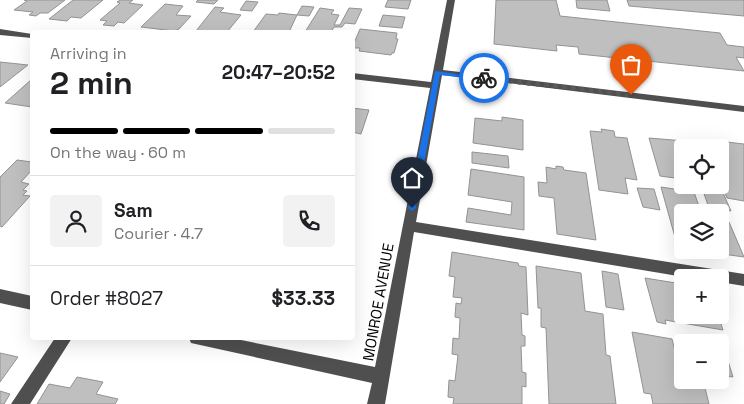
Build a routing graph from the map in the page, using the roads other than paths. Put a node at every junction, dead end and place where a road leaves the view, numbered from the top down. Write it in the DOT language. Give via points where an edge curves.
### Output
graph roads {
  1 [pos="451,0"];
  2 [pos="0,32"];
  3 [pos="30,36"];
  4 [pos="438,72"];
  5 [pos="355,76"];
  6 [pos="435,86"];
  7 [pos="744,109"];
  8 [pos="409,226"];
  9 [pos="744,280"];
  10 [pos="0,296"];
  11 [pos="30,303"];
  12 [pos="63,340"];
  13 [pos="206,340"];
  14 [pos="381,377"];
  15 [pos="20,404"];
  16 [pos="376,404"];
  1 -- 4 [label="street, MONROE AVENUE"];
  2 -- 3 [label="street"];
  4 -- 6 [label="street, MONROE AVENUE"];
  4 -- 7 [label="street"];
  5 -- 6 [label="street"];
  6 -- 8 [label="street, MONROE AVENUE"];
  8 -- 9 [label="street"];
  8 -- 14 [label="street, MONROE AVENUE"];
  10 -- 11 [label="street"];
  12 -- 15 [label="street"];
  13 -- 14 [label="street"];
  14 -- 16 [label="street, MONROE AVENUE"];
}
